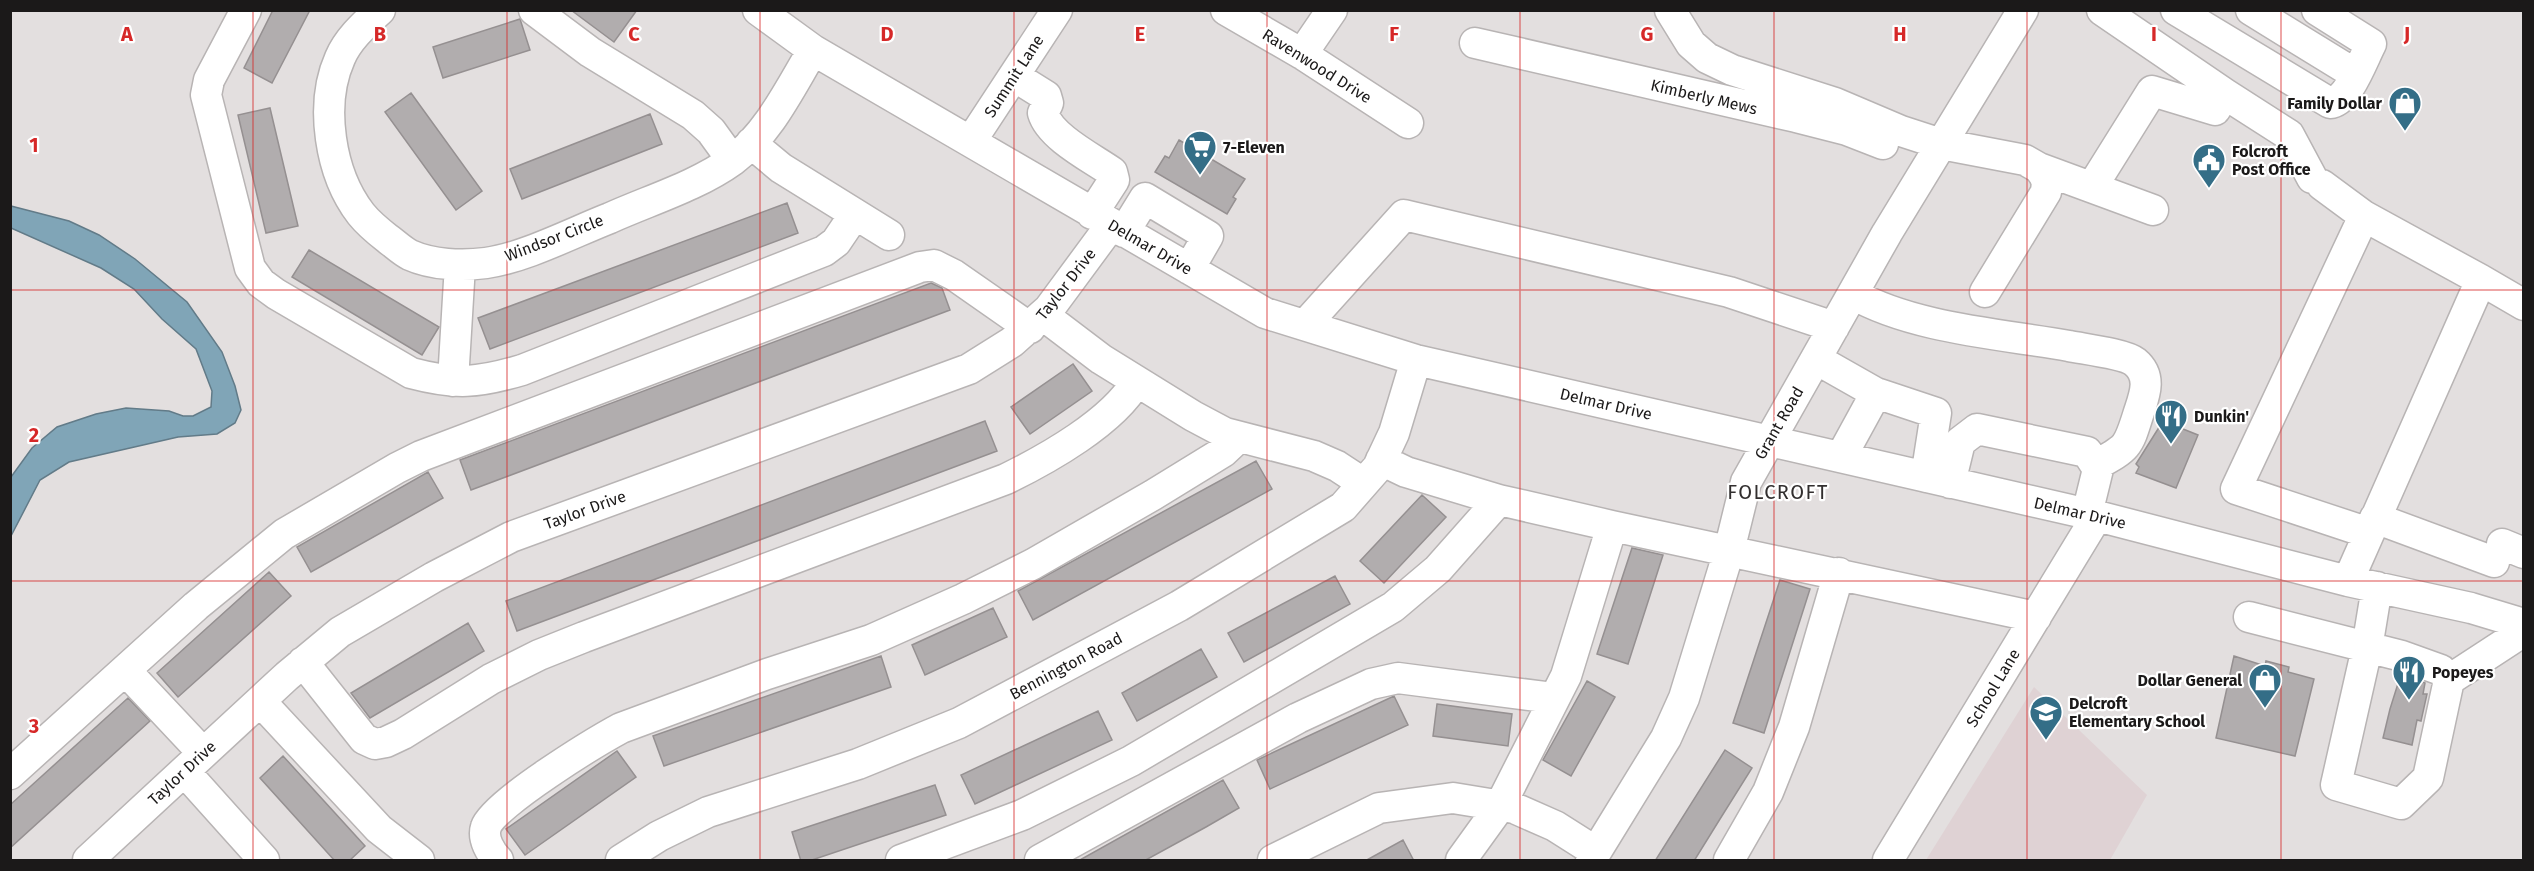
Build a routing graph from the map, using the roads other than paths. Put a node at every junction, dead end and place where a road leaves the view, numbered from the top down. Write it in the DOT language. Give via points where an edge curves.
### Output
graph roads {
  1 [pos="246,10"];
  2 [pos="380,10"];
  3 [pos="534,10"];
  4 [pos="758,10"];
  5 [pos="1057,10"];
  6 [pos="1226,10"];
  7 [pos="1332,10"];
  8 [pos="1670,10"];
  9 [pos="2023,10"];
  10 [pos="2102,10"];
  11 [pos="2176,10"];
  12 [pos="2251,10"];
  13 [pos="2317,10"];
  14 [pos="1475,43"];
  15 [pos="813,51"];
  16 [pos="1302,54"];
  17 [pos="2355,74"];
  18 [pos="1014,76"];
  19 [pos="2225,94"];
  20 [pos="1408,123"];
  21 [pos="1065,140"];
  22 [pos="972,141"];
  23 [pos="742,151"];
  24 [pos="1936,154"];
  25 [pos="2039,168"];
  26 [pos="1039,182"];
  27 [pos="2092,187"];
  28 [pos="2153,210"];
  29 [pos="855,214"];
  30 [pos="2364,216"];
  31 [pos="1109,224"];
  32 [pos="889,235"];
  33 [pos="460,265"];
  34 [pos="1189,269"];
  35 [pos="2481,280"];
  36 [pos="1985,292"];
  37 [pos="1852,294"];
  38 [pos="2523,305"];
  39 [pos="1037,322"];
  40 [pos="1305,325"];
  41 [pos="1834,327"];
  42 [pos="1816,359"];
  43 [pos="1416,360"];
  44 [pos="453,381"];
  45 [pos="1136,382"];
  46 [pos="1876,393"];
  47 [pos="1239,437"];
  48 [pos="1769,441"];
  49 [pos="1841,458"];
  50 [pos="2096,465"];
  51 [pos="1372,472"];
  52 [pos="1938,480"];
  53 [pos="1499,500"];
  54 [pos="2092,515"];
  55 [pos="2372,525"];
  56 [pos="1612,526"];
  57 [pos="1729,551"];
  58 [pos="2506,553"];
  59 [pos="1839,573"];
  60 [pos="2348,581"];
  61 [pos="2377,587"];
  62 [pos="2036,617"];
  63 [pos="2249,617"];
  64 [pos="2523,624"];
  65 [pos="2523,631"];
  66 [pos="2367,648"];
  67 [pos="303,662"];
  68 [pos="125,670"];
  69 [pos="2449,680"];
  70 [pos="1553,698"];
  71 [pos="260,701"];
  72 [pos="194,763"];
  73 [pos="10,774"];
  74 [pos="1500,806"];
  75 [pos="1594,856"];
  76 [pos="88,861"];
  77 [pos="264,861"];
  78 [pos="419,861"];
  79 [pos="498,861"];
  80 [pos="621,861"];
  81 [pos="901,861"];
  82 [pos="1040,861"];
  83 [pos="1273,861"];
  84 [pos="1461,861"];
  85 [pos="1728,861"];
  86 [pos="1888,861"];
  1 -- 44 [label="street" via="209,80 207,94 250,268 276,294 366,348 411,373"];
  2 -- 33 [label="street, Windsor Circle" via="353,36 340,58 332,86 329,116 341,175 361,214 393,243 410,255"];
  3 -- 23 [label="street" via="590,52 693,115"];
  4 -- 15 [label="street, Delmar Drive"];
  5 -- 18 [label="street, Summit Lane"];
  6 -- 16 [label="street, Ravenwood Drive"];
  7 -- 16 [label="street"];
  8 -- 24 [label="street" via="1691,44 1707,58 1732,70 1835,103 1901,131"];
  9 -- 24 [label="street, Grant Road"];
  10 -- 19 [label="street"];
  11 -- 17 [label="street" via="2330,103 2340,101"];
  12 -- 17 [label="street"];
  13 -- 17 [label="street" via="2371,44"];
  14 -- 24 [label="street, Kimberly Mews"];
  15 -- 22 [label="street, Delmar Drive"];
  15 -- 23 [label="street, Windsor Circle" via="772,117"];
  16 -- 20 [label="street, Ravenwood Drive"];
  18 -- 21 [label="street" via="1046,96 1045,120"];
  18 -- 22 [label="street, Summit Lane"];
  19 -- 27 [label="street" via="2215,110 2152,91"];
  19 -- 30 [label="street" via="2289,135 2317,182"];
  21 -- 26 [label="street"];
  21 -- 31 [label="street" via="1112,172"];
  22 -- 26 [label="street, Delmar Drive"];
  23 -- 29 [label="street" via="781,168"];
  23 -- 33 [label="street, Windsor Circle" via="694,182 543,246 489,262"];
  24 -- 25 [label="street" via="2025,160"];
  24 -- 37 [label="street, Grant Road"];
  25 -- 27 [label="street"];
  25 -- 36 [label="street" via="2047,182 2046,192"];
  26 -- 31 [label="street, Delmar Drive"];
  27 -- 28 [label="street"];
  29 -- 32 [label="street"];
  29 -- 44 [label="street" via="836,242 812,257 522,370 474,382"];
  30 -- 35 [label="street"];
  30 -- 55 [label="street" via="2236,489"];
  31 -- 34 [label="street, Delmar Drive"];
  31 -- 34 [label="street" via="1144,198 1208,236"];
  31 -- 39 [label="street, Taylor Drive"];
  33 -- 44 [label="street"];
  34 -- 40 [label="street, Delmar Drive" via="1265,313"];
  35 -- 38 [label="street"];
  35 -- 55 [label="street"];
  37 -- 41 [label="street, Grant Road"];
  37 -- 50 [label="street" via="1912,319 2134,361 2145,374 2146,387 2129,444"];
  39 -- 45 [label="street"];
  39 -- 67 [label="street, Taylor Drive" via="969,369 511,537 340,632"];
  39 -- 68 [label="street" via="934,265 920,267 413,460 284,534"];
  40 -- 41 [label="street" via="1404,215 1729,292"];
  40 -- 43 [label="street, Delmar Drive"];
  41 -- 42 [label="street, Grant Road"];
  42 -- 46 [label="street"];
  42 -- 48 [label="street, Grant Road"];
  43 -- 48 [label="street, Delmar Drive"];
  43 -- 51 [label="street, Bennington Road" via="1394,432"];
  45 -- 47 [label="street" via="1225,433"];
  45 -- 67 [label="street" via="1117,408 1006,479 539,655 386,742 375,744 364,739"];
  46 -- 49 [label="street"];
  46 -- 52 [label="street" via="1936,414"];
  47 -- 51 [label="street" via="1314,456 1337,466"];
  47 -- 79 [label="street" via="1223,452 1153,495 963,599 871,640 767,674 600,739 495,814 486,826 486,837 490,852"];
  48 -- 49 [label="street, Delmar Drive"];
  48 -- 57 [label="street, Grant Road" via="1746,482"];
  49 -- 52 [label="street, Delmar Drive"];
  50 -- 52 [label="street" via="2087,452 1977,429 1960,442"];
  50 -- 54 [label="street, School Lane"];
  51 -- 53 [label="street" via="1406,472"];
  51 -- 80 [label="street, Bennington Road" via="1343,507 1264,556 1179,606 959,723 858,764 708,812 659,836"];
  52 -- 54 [label="street, Delmar Drive"];
  53 -- 56 [label="street"];
  53 -- 81 [label="street" via="1438,569 1393,607 1131,761 1022,815"];
  54 -- 60 [label="street, Delmar Drive"];
  54 -- 62 [label="street, School Lane"];
  55 -- 58 [label="street"];
  55 -- 60 [label="street"];
  56 -- 57 [label="street"];
  56 -- 70 [label="street" via="1566,676"];
  57 -- 59 [label="street"];
  57 -- 75 [label="street, Grant Road" via="1684,698 1666,738"];
  59 -- 62 [label="street"];
  59 -- 85 [label="street" via="1794,727 1768,792"];
  60 -- 61 [label="street, Delmar Drive"];
  61 -- 64 [label="street, Delmar Drive"];
  61 -- 66 [label="street"];
  62 -- 86 [label="street, School Lane"];
  63 -- 66 [label="street"];
  65 -- 69 [label="street"];
  66 -- 69 [label="street" via="2441,670"];
  66 -- 69 [label="street" via="2337,785 2401,804 2428,778"];
  67 -- 71 [label="street, Taylor Drive"];
  68 -- 72 [label="street"];
  68 -- 73 [label="street"];
  70 -- 74 [label="street"];
  70 -- 82 [label="street" via="1398,678 1371,684 1298,718"];
  71 -- 72 [label="street, Taylor Drive"];
  71 -- 78 [label="street" via="380,829"];
  72 -- 76 [label="street, Taylor Drive"];
  72 -- 77 [label="street"];
  74 -- 75 [label="street" via="1554,826"];
  74 -- 83 [label="street" via="1453,798 1379,808"];
  74 -- 84 [label="street"];
}
